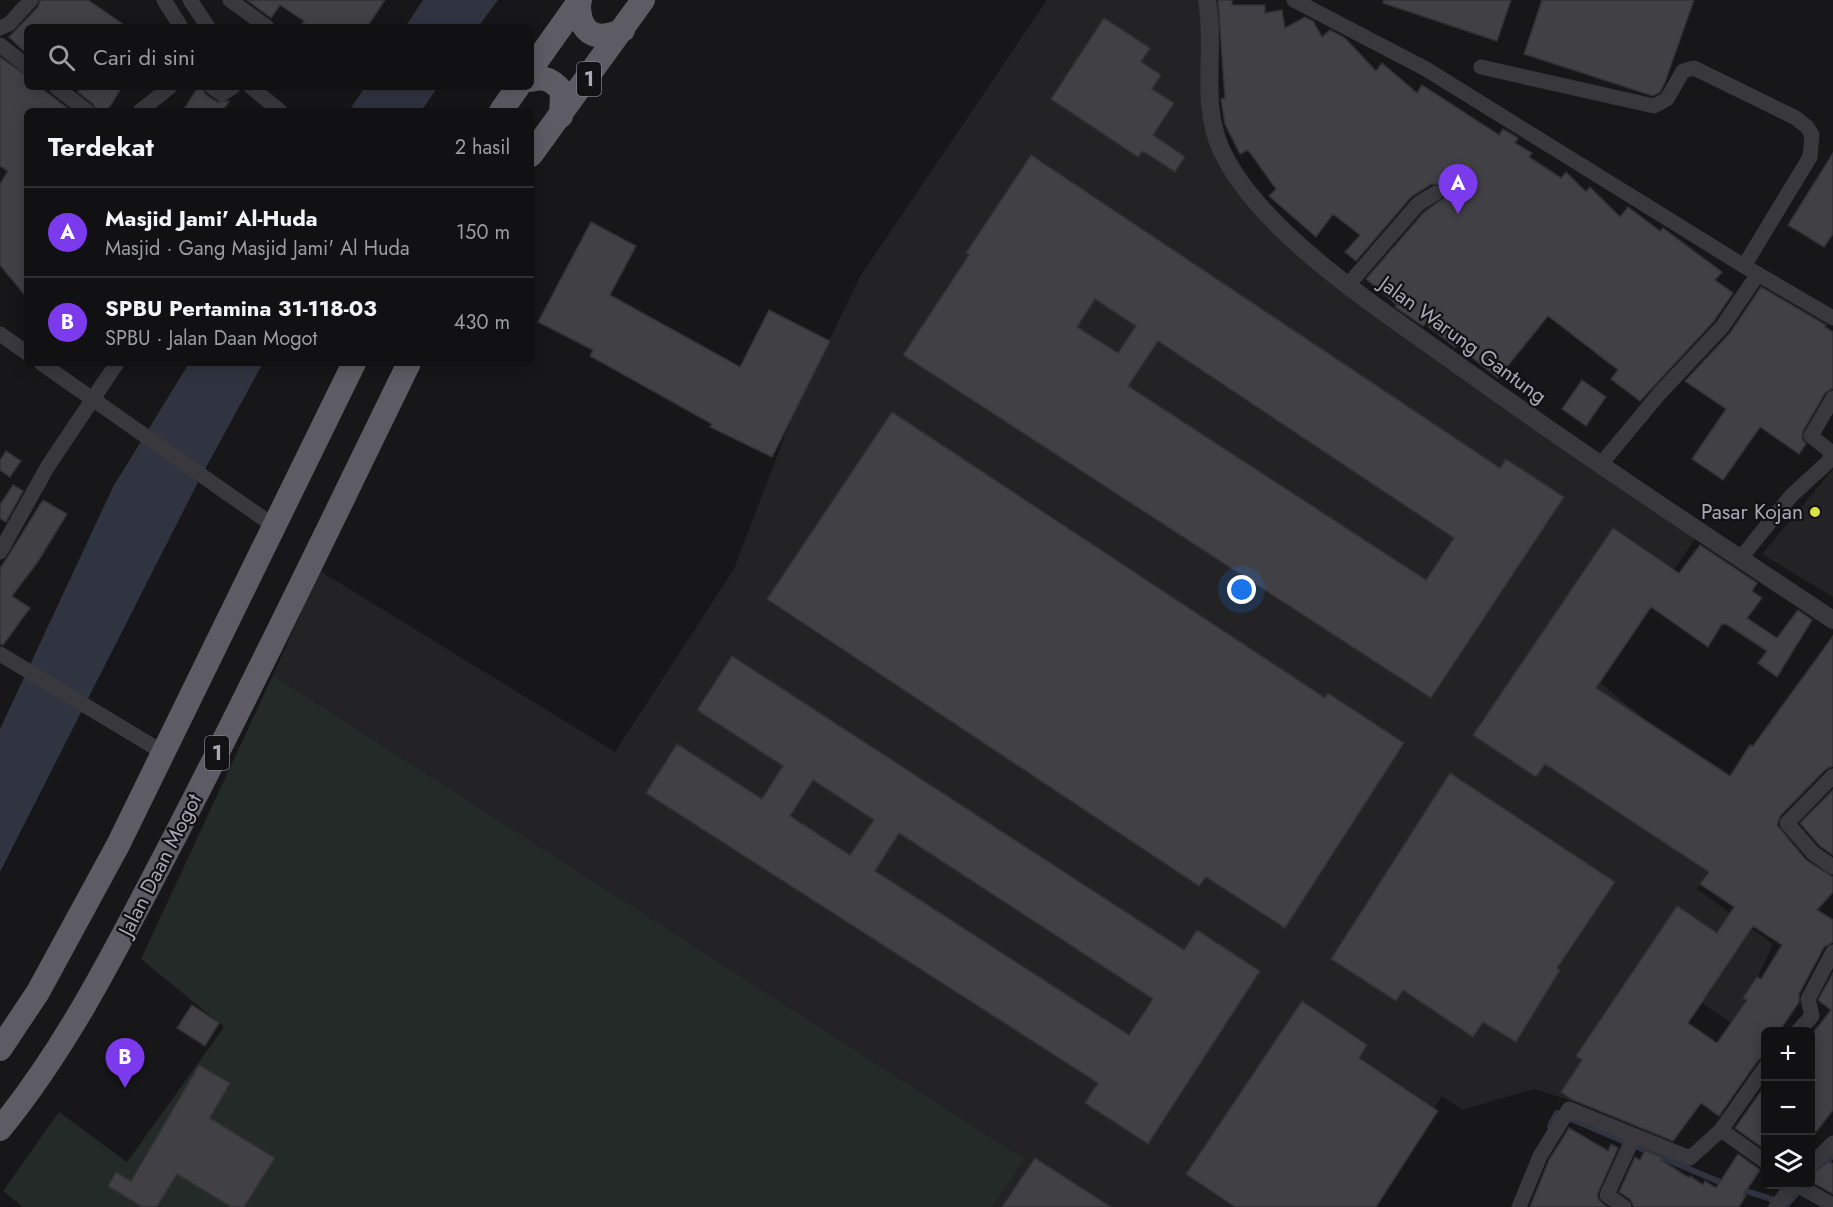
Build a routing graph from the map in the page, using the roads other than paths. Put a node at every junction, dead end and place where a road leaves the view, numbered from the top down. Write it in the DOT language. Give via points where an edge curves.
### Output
graph roads {
  1 [pos="31,0"];
  2 [pos="164,0"];
  3 [pos="190,0"];
  4 [pos="230,0"];
  5 [pos="580,0"];
  6 [pos="643,0"];
  7 [pos="1207,0"];
  8 [pos="1294,0"];
  9 [pos="179,24"];
  10 [pos="206,24"];
  11 [pos="263,24"];
  12 [pos="0,28"];
  13 [pos="623,30"];
  14 [pos="0,45"];
  15 [pos="24,64"];
  16 [pos="534,65"];
  17 [pos="1480,67"];
  18 [pos="534,79"];
  19 [pos="60,90"];
  20 [pos="166,90"];
  21 [pos="255,90"];
  22 [pos="516,90"];
  23 [pos="83,108"];
  24 [pos="144,108"];
  25 [pos="276,108"];
  26 [pos="503,108"];
  27 [pos="561,116"];
  28 [pos="534,151"];
  29 [pos="1436,193"];
  30 [pos="1744,266"];
  31 [pos="1758,274"];
  32 [pos="1348,285"];
  33 [pos="1833,318"];
  34 [pos="0,334"];
  35 [pos="24,351"];
  36 [pos="45,366"];
  37 [pos="115,366"];
  38 [pos="353,366"];
  39 [pos="409,366"];
  40 [pos="1833,398"];
  41 [pos="93,400"];
  42 [pos="1601,464"];
  43 [pos="274,526"];
  44 [pos="0,552"];
  45 [pos="1740,559"];
  46 [pos="1833,620"];
  47 [pos="0,654"];
  48 [pos="164,753"];
  49 [pos="1833,776"];
  50 [pos="1833,867"];
  51 [pos="1833,952"];
  52 [pos="1802,1027"];
  53 [pos="0,1049"];
  54 [pos="1761,1073"];
  55 [pos="0,1129"];
  56 [pos="1721,1131"];
  57 [pos="1632,1141"];
  58 [pos="1833,1143"];
  59 [pos="1761,1159"];
  60 [pos="1815,1161"];
  61 [pos="1792,1192"];
  62 [pos="1833,1205"];
  63 [pos="1519,1207"];
  64 [pos="1624,1207"];
  1 -- 12 [label="street" via="9,24"];
  2 -- 9 [label="street"];
  3 -- 10 [label="street"];
  4 -- 11 [label="street"];
  5 -- 13 [label="highway" via="581,24 590,33 601,37"];
  5 -- 16 [label="highway"];
  6 -- 13 [label="highway, 1"];
  7 -- 32 [label="street, Jalan Warung Gantung" via="1209,105 1221,149 1259,205"];
  8 -- 30 [label="street" via="1426,69"];
  13 -- 27 [label="highway, 1"];
  14 -- 15 [label="street"];
  17 -- 30 [label="street" via="1654,106 1667,99 1683,71 1694,68 1796,118 1812,135 1810,157"];
  18 -- 27 [label="highway" via="542,77 554,82 562,91"];
  19 -- 23 [label="street"];
  20 -- 24 [label="street"];
  21 -- 25 [label="street"];
  22 -- 26 [label="highway"];
  27 -- 28 [label="highway, 1"];
  29 -- 32 [label="street" via="1418,204"];
  30 -- 31 [label="street"];
  31 -- 33 [label="street"];
  31 -- 42 [label="street" via="1722,327"];
  32 -- 42 [label="street, Jalan Warung Gantung"];
  34 -- 35 [label="street"];
  36 -- 41 [label="street"];
  37 -- 41 [label="street"];
  38 -- 43 [label="highway, 1"];
  39 -- 55 [label="highway, Jalan Daan Mogot / 1" via="109,964 47,1067"];
  40 -- 45 [label="street" via="1811,436 1831,452 1830,460 1791,496"];
  41 -- 43 [label="street"];
  41 -- 44 [label="street" via="48,466"];
  42 -- 45 [label="street, Jalan Warung Gantung"];
  43 -- 48 [label="highway, 1"];
  45 -- 46 [label="street, Jalan Warung Gantung"];
  47 -- 48 [label="street"];
  48 -- 53 [label="highway, 1" via="74,928"];
  49 -- 50 [label="street" via="1787,823 1813,853"];
  51 -- 52 [label="street" via="1808,999 1812,1016"];
  54 -- 56 [label="street"];
  56 -- 57 [label="street" via="1690,1158"];
  56 -- 59 [label="street"];
  57 -- 63 [label="street" via="1566,1114 1540,1156"];
  57 -- 64 [label="street" via="1607,1195"];
  58 -- 60 [label="street"];
  61 -- 62 [label="street"];
}
